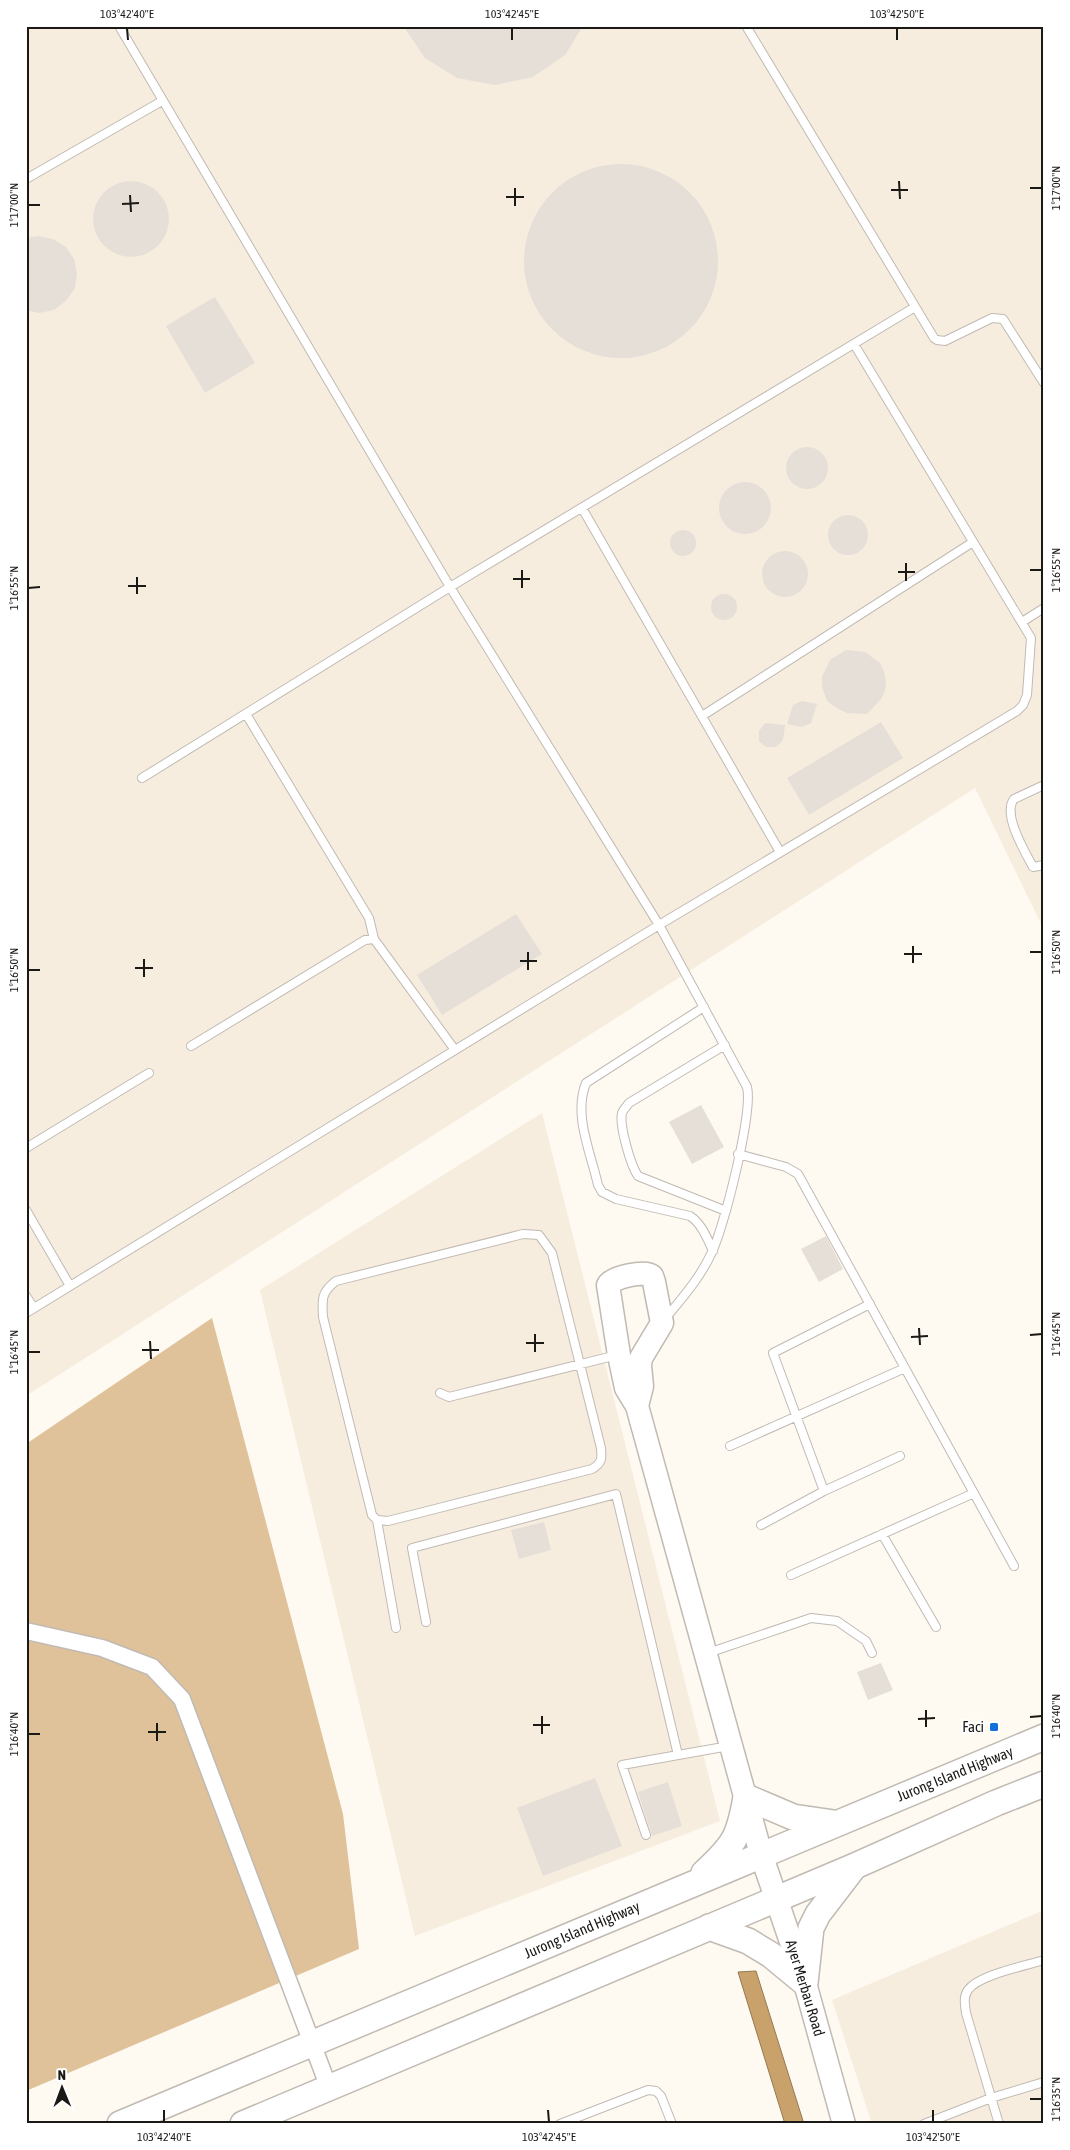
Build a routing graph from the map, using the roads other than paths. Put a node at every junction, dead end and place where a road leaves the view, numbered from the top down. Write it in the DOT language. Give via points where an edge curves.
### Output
graph roads {
  1 [pos="119,26"];
  2 [pos="746,26"];
  3 [pos="162,101"];
  4 [pos="26,179"];
  5 [pos="915,307"];
  6 [pos="854,344"];
  7 [pos="1044,383"];
  8 [pos="582,508"];
  9 [pos="973,542"];
  10 [pos="450,587"];
  11 [pos="1044,608"];
  12 [pos="1022,622"];
  13 [pos="246,714"];
  14 [pos="702,716"];
  15 [pos="142,778"];
  16 [pos="1044,785"];
  17 [pos="780,852"];
  18 [pos="1044,866"];
  19 [pos="659,924"];
  20 [pos="374,939"];
  21 [pos="704,1007"];
  22 [pos="725,1045"];
  23 [pos="191,1046"];
  24 [pos="455,1050"];
  25 [pos="149,1074"];
  26 [pos="26,1148"];
  27 [pos="738,1154"];
  28 [pos="26,1210"];
  29 [pos="726,1211"];
  30 [pos="713,1251"];
  31 [pos="70,1286"];
  32 [pos="26,1296"];
  33 [pos="870,1304"];
  34 [pos="34,1308"];
  35 [pos="26,1313"];
  36 [pos="662,1324"];
  37 [pos="619,1355"];
  38 [pos="580,1364"];
  39 [pos="905,1368"];
  40 [pos="440,1393"];
  41 [pos="637,1406"];
  42 [pos="797,1416"];
  43 [pos="730,1446"];
  44 [pos="900,1456"];
  45 [pos="824,1491"];
  46 [pos="974,1493"];
  47 [pos="378,1520"];
  48 [pos="761,1525"];
  49 [pos="882,1534"];
  50 [pos="1014,1566"];
  51 [pos="791,1575"];
  52 [pos="426,1622"];
  53 [pos="936,1627"];
  54 [pos="396,1628"];
  55 [pos="26,1631"];
  56 [pos="872,1653"];
  57 [pos="706,1654"];
  58 [pos="1044,1737"];
  59 [pos="731,1746"];
  60 [pos="678,1755"];
  61 [pos="1044,1784"];
  62 [pos="746,1797"];
  63 [pos="837,1823"];
  64 [pos="646,1835"];
  65 [pos="761,1854"];
  66 [pos="855,1866"];
  67 [pos="696,1882"];
  68 [pos="777,1898"];
  69 [pos="709,1927"];
  70 [pos="1044,1960"];
  71 [pos="805,1983"];
  72 [pos="312,2043"];
  73 [pos="1044,2082"];
  74 [pos="329,2088"];
  75 [pos="991,2098"];
  76 [pos="120,2124"];
  77 [pos="243,2124"];
  78 [pos="560,2124"];
  79 [pos="672,2124"];
  80 [pos="844,2124"];
  81 [pos="924,2124"];
  82 [pos="999,2124"];
  1 -- 3 [label="lane"];
  2 -- 5 [label="lane"];
  3 -- 4 [label="lane"];
  3 -- 10 [label="lane"];
  5 -- 6 [label="lane"];
  5 -- 7 [label="lane" via="934,338 941,341 992,318 1003,319"];
  6 -- 8 [label="lane"];
  6 -- 9 [label="lane"];
  8 -- 10 [label="lane"];
  8 -- 14 [label="lane"];
  9 -- 12 [label="lane"];
  9 -- 14 [label="lane"];
  10 -- 13 [label="lane"];
  10 -- 19 [label="lane"];
  11 -- 12 [label="lane"];
  12 -- 17 [label="lane" via="1031,643 1027,696 1017,711"];
  13 -- 15 [label="lane"];
  13 -- 20 [label="lane" via="369,918"];
  14 -- 17 [label="lane"];
  16 -- 18 [label="lane" via="1014,799 1010,814 1033,866"];
  17 -- 19 [label="lane"];
  19 -- 21 [label="lane"];
  19 -- 24 [label="lane"];
  20 -- 23 [label="lane" via="365,940"];
  20 -- 24 [label="lane"];
  21 -- 22 [label="lane"];
  21 -- 30 [label="lane" via="586,1083 581,1111 602,1192 616,1199 690,1216 702,1228"];
  22 -- 27 [label="lane" via="749,1095"];
  22 -- 29 [label="lane" via="629,1103 622,1112 622,1123 638,1176"];
  24 -- 31 [label="lane"];
  25 -- 26 [label="lane"];
  27 -- 29 [label="lane"];
  27 -- 33 [label="lane" via="786,1167 798,1174"];
  28 -- 31 [label="lane"];
  29 -- 30 [label="lane"];
  30 -- 36 [label="lane" via="693,1284"];
  31 -- 34 [label="lane"];
  32 -- 34 [label="lane"];
  33 -- 39 [label="lane"];
  33 -- 42 [label="lane" via="773,1354"];
  34 -- 35 [label="lane"];
  36 -- 37 [label="street" via="654,1282 648,1273 610,1282 608,1290"];
  36 -- 41 [label="street" via="641,1358 642,1386"];
  37 -- 38 [label="lane"];
  37 -- 41 [label="street" via="626,1388"];
  38 -- 40 [label="lane" via="449,1397"];
  38 -- 47 [label="lane" via="601,1448 600,1464 592,1469 388,1522"];
  38 -- 47 [label="lane" via="552,1253 539,1235 523,1234 336,1281 327,1288 322,1300 324,1317 372,1515"];
  39 -- 42 [label="lane"];
  39 -- 46 [label="lane"];
  41 -- 57 [label="street, Ayer Merbau Road"];
  42 -- 43 [label="lane"];
  42 -- 45 [label="lane"];
  44 -- 45 [label="lane"];
  45 -- 48 [label="lane"];
  46 -- 49 [label="lane"];
  46 -- 50 [label="lane"];
  47 -- 54 [label="lane"];
  49 -- 51 [label="lane"];
  49 -- 53 [label="lane"];
  52 -- 60 [label="lane" via="412,1548 616,1494"];
  55 -- 72 [label="street" via="102,1648 152,1667 182,1699"];
  56 -- 57 [label="lane" via="866,1641 837,1621 811,1618"];
  57 -- 59 [label="street, Ayer Merbau Road"];
  58 -- 63 [label="main road, Jurong Island Highway"];
  59 -- 60 [label="lane"];
  59 -- 62 [label="street, Ayer Merbau Road"];
  60 -- 64 [label="lane" via="622,1765"];
  61 -- 66 [label="main road" via="996,1802"];
  62 -- 63 [label="main road" via="793,1817"];
  62 -- 65 [label="street, Ayer Merbau Road"];
  62 -- 67 [label="main road" via="736,1838"];
  63 -- 65 [label="main road, Jurong Island Highway"];
  65 -- 67 [label="main road, Jurong Island Highway"];
  65 -- 68 [label="street, Ayer Merbau Road"];
  66 -- 68 [label="main road"];
  66 -- 71 [label="main road" via="811,1928"];
  67 -- 72 [label="main road, Jurong Island Highway"];
  68 -- 69 [label="main road"];
  68 -- 71 [label="street, Ayer Merbau Road"];
  69 -- 71 [label="main road" via="748,1941"];
  69 -- 74 [label="main road"];
  70 -- 75 [label="lane" via="983,1979 966,1992 966,2013"];
  71 -- 80 [label="street, Ayer Merbau Road"];
  72 -- 74 [label="street"];
  72 -- 76 [label="main road, Jurong Island Highway"];
  73 -- 75 [label="lane"];
  74 -- 77 [label="main road"];
  75 -- 81 [label="lane"];
  75 -- 82 [label="lane"];
  78 -- 79 [label="lane" via="648,2090 661,2096"];
}
